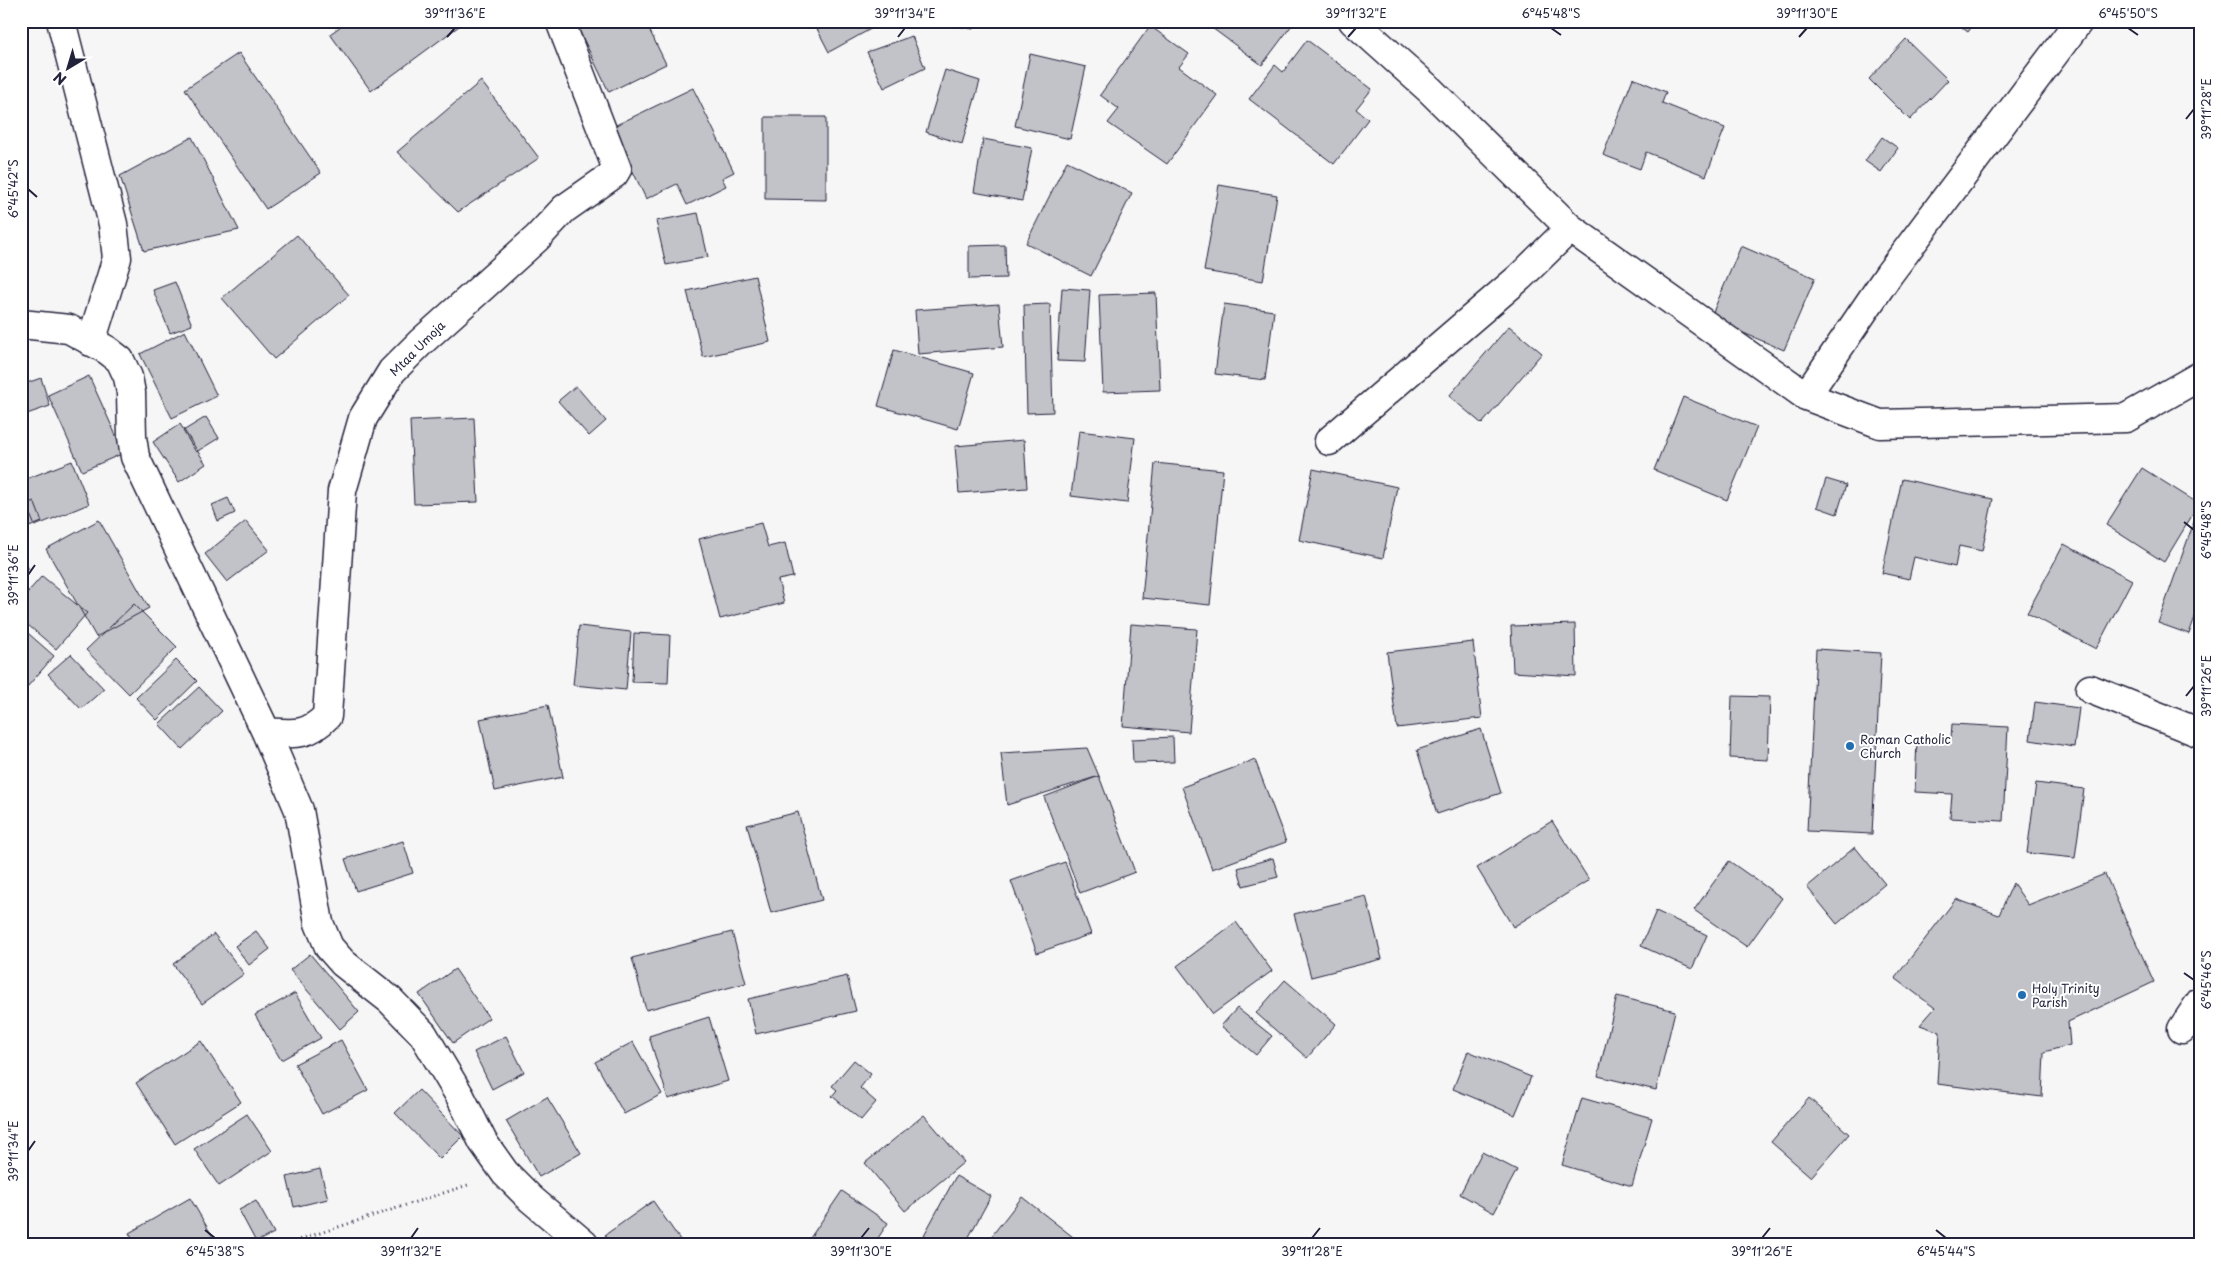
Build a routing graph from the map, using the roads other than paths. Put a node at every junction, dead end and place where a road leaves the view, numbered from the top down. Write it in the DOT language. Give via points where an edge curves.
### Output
graph roads {
  1 [pos="61,21"];
  2 [pos="560,21"];
  3 [pos="1353,21"];
  4 [pos="2078,21"];
  5 [pos="1570,228"];
  6 [pos="21,324"];
  7 [pos="91,342"];
  8 [pos="2200,376"];
  9 [pos="1806,396"];
  10 [pos="1329,441"];
  11 [pos="2090,689"];
  12 [pos="266,732"];
  13 [pos="2200,733"];
  14 [pos="2200,1002"];
  15 [pos="2182,1029"];
  16 [pos="584,1244"];
  1 -- 7 [label="street" via="113,224 117,258"];
  2 -- 12 [label="street, Mtaa Umoja" via="617,169 564,209 392,372 363,418 342,492 327,716 316,727 296,734"];
  3 -- 5 [label="street" via="1430,90"];
  4 -- 9 [label="street" via="1889,274"];
  5 -- 9 [label="street"];
  5 -- 10 [label="street" via="1520,277"];
  6 -- 7 [label="street" via="70,329"];
  7 -- 12 [label="street" via="120,360 128,377 132,393 135,457"];
  8 -- 9 [label="street" via="2126,418 1880,424"];
  11 -- 13 [label="street"];
  12 -- 16 [label="street" via="299,810 319,923 329,947 343,963 390,1000 423,1034 483,1142 505,1173"];
  14 -- 15 [label="street"];
}
